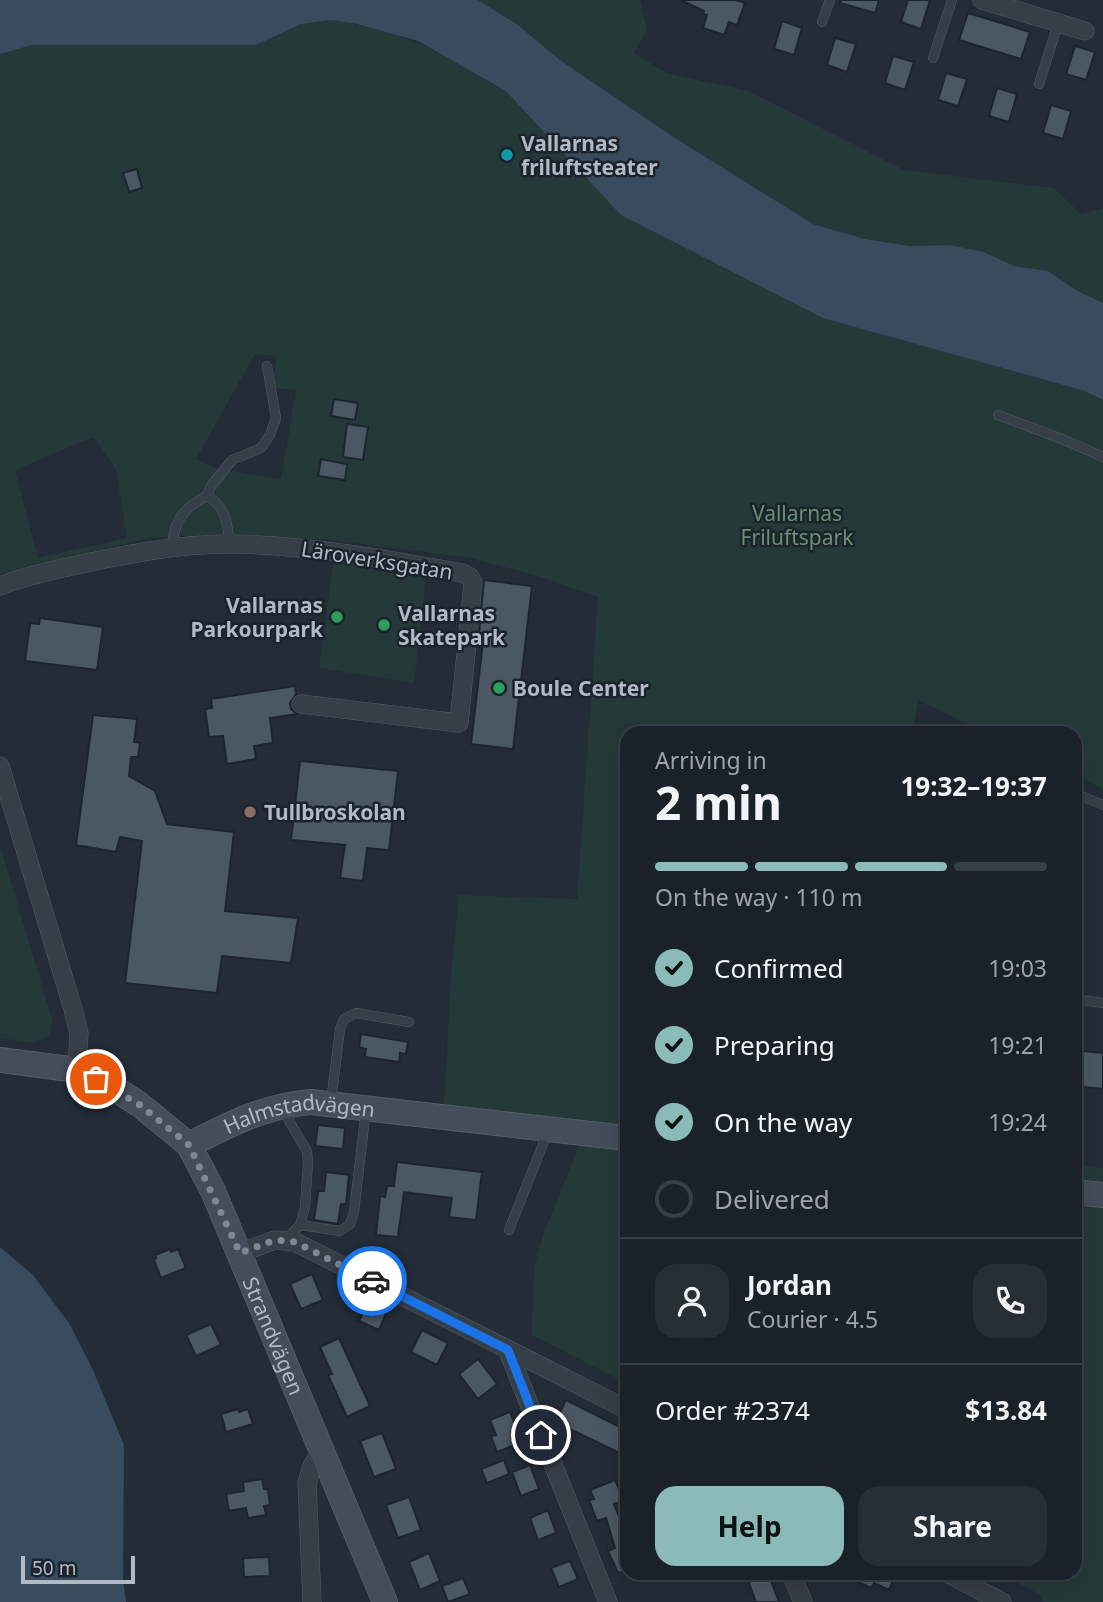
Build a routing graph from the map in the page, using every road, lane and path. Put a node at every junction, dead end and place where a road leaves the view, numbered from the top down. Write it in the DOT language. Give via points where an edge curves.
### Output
graph roads {
  1 [pos="830,0"];
  2 [pos="952,0"];
  3 [pos="982,0"];
  4 [pos="822,22"];
  5 [pos="1058,24"];
  6 [pos="1085,31"];
  7 [pos="933,58"];
  8 [pos="1039,84"];
  9 [pos="267,366"];
  10 [pos="998,415"];
  11 [pos="1103,457"];
  12 [pos="207,496"];
  13 [pos="229,544"];
  14 [pos="173,549"];
  15 [pos="0,586"];
  16 [pos="301,704"];
  17 [pos="0,766"];
  18 [pos="1082,796"];
  19 [pos="1103,805"];
  20 [pos="1082,1000"];
  21 [pos="1103,1003"];
  22 [pos="409,1022"];
  23 [pos="0,1060"];
  24 [pos="76,1070"];
  25 [pos="285,1104"];
  26 [pos="330,1104"];
  27 [pos="366,1108"];
  28 [pos="545,1128"];
  29 [pos="620,1137"];
  30 [pos="189,1145"];
  31 [pos="1082,1193"];
  32 [pos="1103,1195"];
  33 [pos="300,1225"];
  34 [pos="509,1230"];
  35 [pos="285,1241"];
  36 [pos="240,1253"];
  37 [pos="508,1350"];
  38 [pos="620,1406"];
  39 [pos="323,1450"];
  40 [pos="794,1580"];
  41 [pos="959,1580"];
  42 [pos="994,1600"];
  43 [pos="312,1602"];
  44 [pos="385,1602"];
  45 [pos="608,1602"];
  46 [pos="803,1602"];
  1 -- 4 [label="lane"];
  2 -- 7 [label="lane"];
  3 -- 5 [label="street"];
  5 -- 6 [label="street"];
  5 -- 8 [label="lane"];
  9 -- 12 [label="lane" via="276,418 270,435 261,448 232,460"];
  10 -- 11 [label="lane"];
  12 -- 13 [label="lane" via="224,510"];
  12 -- 14 [label="lane" via="192,503 178,520 172,534"];
  13 -- 14 [label="street, Läroverksgatan"];
  13 -- 16 [label="street, Läroverksgatan" via="364,555 462,573 473,583 458,723"];
  14 -- 15 [label="street, Läroverksgatan" via="128,553"];
  17 -- 24 [label="street" via="79,1033"];
  18 -- 19 [label="lane"];
  20 -- 21 [label="lane"];
  22 -- 26 [label="lane" via="356,1013 344,1019"];
  23 -- 24 [label="main road"];
  24 -- 30 [label="main road" via="140,1105"];
  25 -- 26 [label="main road, Halmstadvägen"];
  25 -- 30 [label="main road, Halmstadvägen"];
  25 -- 33 [label="lane" via="309,1163"];
  26 -- 27 [label="main road, Halmstadvägen"];
  27 -- 28 [label="main road, Halmstadvägen"];
  27 -- 33 [label="lane" via="350,1224 340,1231"];
  28 -- 29 [label="main road, Halmstadvägen"];
  28 -- 34 [label="lane"];
  30 -- 36 [label="main road, Strandvägen"];
  31 -- 32 [label="main road"];
  33 -- 35 [label="lane"];
  35 -- 36 [label="street" via="275,1240"];
  35 -- 37 [label="street"];
  36 -- 39 [label="main road, Strandvägen"];
  37 -- 38 [label="street"];
  37 -- 45 [label="street"];
  39 -- 43 [label="street" via="307,1483"];
  39 -- 44 [label="main road, Strandvägen"];
  40 -- 46 [label="street"];
  41 -- 42 [label="street"];
}
